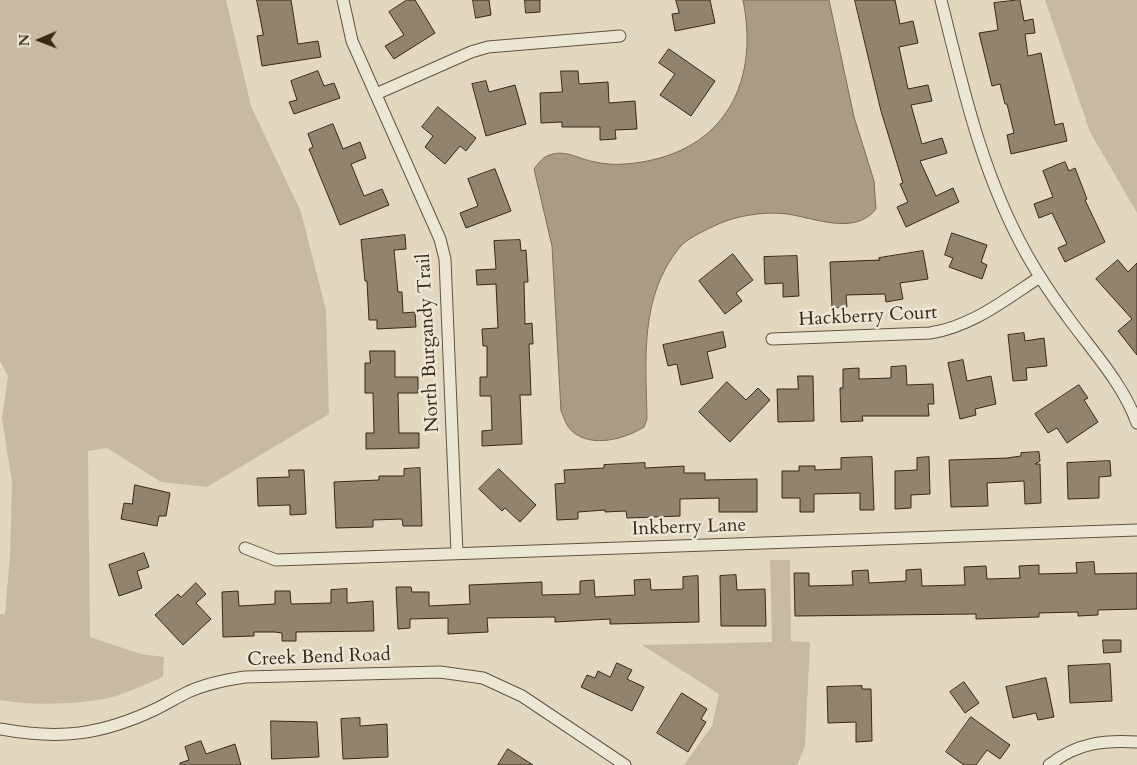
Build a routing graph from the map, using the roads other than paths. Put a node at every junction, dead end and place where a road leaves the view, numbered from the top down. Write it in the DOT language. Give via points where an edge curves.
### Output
graph roads {
  1 [pos="342,0"];
  2 [pos="941,0"];
  3 [pos="620,36"];
  4 [pos="376,94"];
  5 [pos="1040,277"];
  6 [pos="772,339"];
  7 [pos="1137,423"];
  8 [pos="1137,530"];
  9 [pos="245,548"];
  10 [pos="456,553"];
  11 [pos="0,729"];
  12 [pos="1137,742"];
  13 [pos="625,765"];
  14 [pos="1050,765"];
  1 -- 4 [label="street, North Burgandy Trail" via="352,41"];
  2 -- 5 [label="street" via="971,121 986,166 1004,211"];
  3 -- 4 [label="street" via="488,47"];
  4 -- 10 [label="street, North Burgandy Trail" via="440,239 445,260"];
  5 -- 6 [label="street, Hackberry Court" via="965,324 948,330"];
  5 -- 7 [label="street" via="1120,385"];
  8 -- 10 [label="street, Inkberry Lane"];
  9 -- 10 [label="street, Inkberry Lane" via="276,560"];
  11 -- 13 [label="street, Creek Bend Road" via="64,736 94,732 157,709 193,690 245,677 440,672 483,678 507,687"];
  12 -- 14 [label="street" via="1091,743 1069,751"];
}
